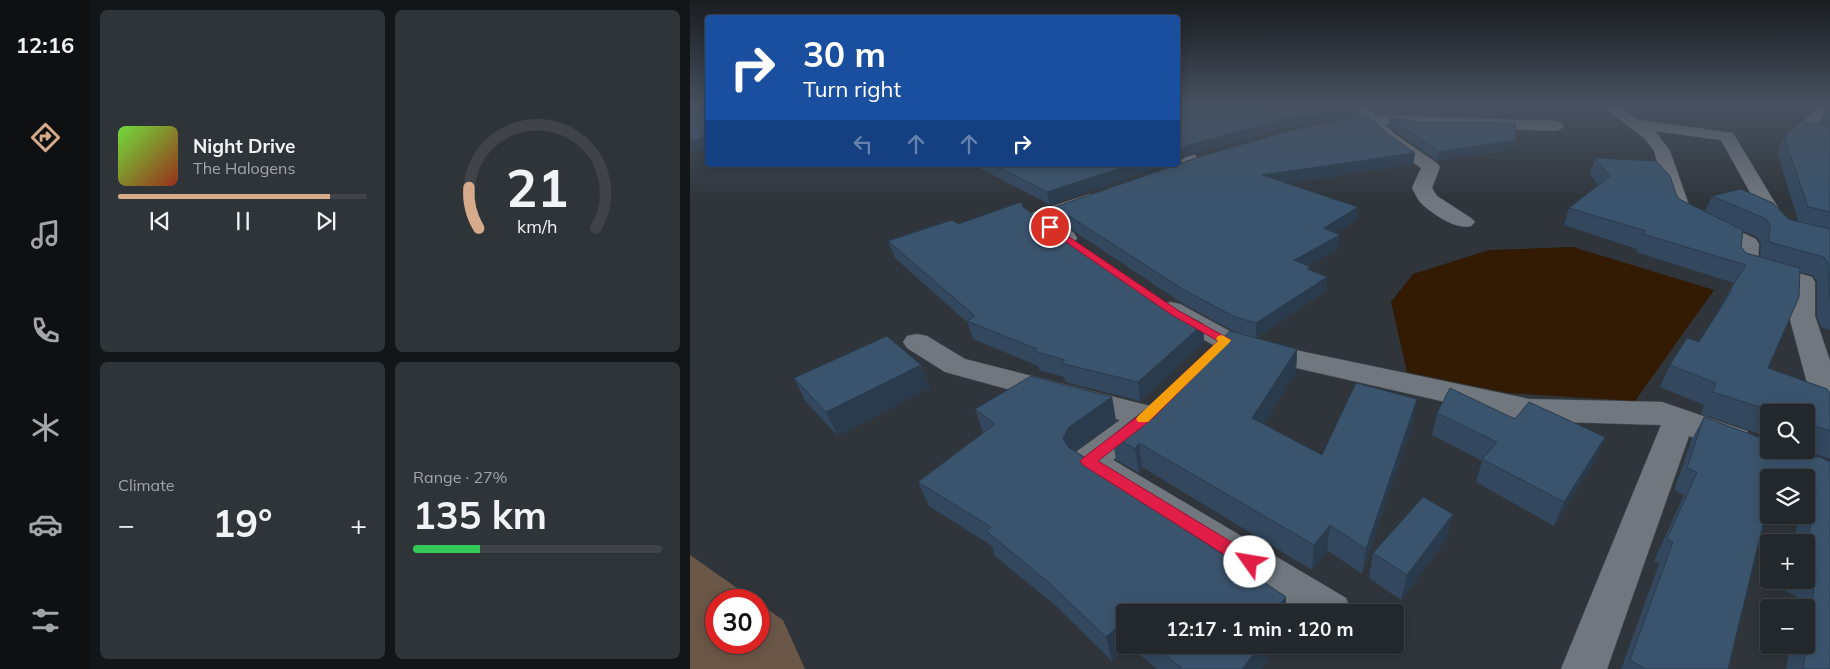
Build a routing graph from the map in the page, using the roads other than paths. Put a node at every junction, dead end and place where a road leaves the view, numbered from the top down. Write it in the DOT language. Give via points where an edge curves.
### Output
graph roads {
  1 [pos="1390,138"];
  2 [pos="1652,138"];
  3 [pos="1728,138"];
  4 [pos="1112,192"];
  5 [pos="1464,222"];
  6 [pos="1830,241"];
  7 [pos="1089,253"];
  8 [pos="1152,296"];
  9 [pos="917,342"];
  10 [pos="1830,410"];
  11 [pos="1679,420"];
  12 [pos="1759,449"];
  13 [pos="1318,604"];
  14 [pos="1584,669"];
  1 -- 5 [label="street" via="1431,167 1422,188 1429,200"];
  2 -- 10 [label="street" via="1662,151 1681,211 1748,244 1746,266 1803,282 1802,316"];
  3 -- 6 [label="street" via="1772,214 1787,230"];
  4 -- 7 [label="street" via="1036,218"];
  8 -- 11 [label="street" via="1175,313 1214,351 1271,354 1529,410 1662,413"];
  9 -- 13 [label="street" via="955,366 1158,406 1088,461"];
  11 -- 12 [label="street"];
  11 -- 14 [label="street"];
}
